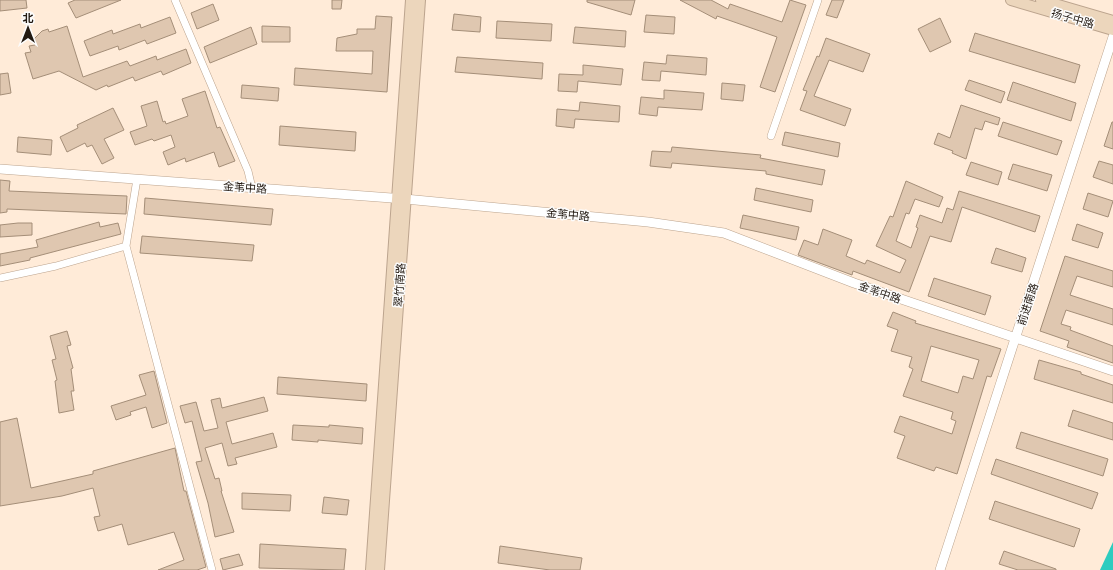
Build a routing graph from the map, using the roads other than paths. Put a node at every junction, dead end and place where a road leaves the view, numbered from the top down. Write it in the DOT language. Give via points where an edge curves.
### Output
graph roads {
  1 [pos="175,0"];
  2 [pos="411,0"];
  3 [pos="420,0"];
  4 [pos="818,0"];
  5 [pos="1011,0"];
  6 [pos="1041,0"];
  7 [pos="1113,21"];
  8 [pos="1113,30"];
  9 [pos="1113,37"];
  10 [pos="771,136"];
  11 [pos="0,169"];
  12 [pos="137,179"];
  13 [pos="252,188"];
  14 [pos="401,199"];
  15 [pos="126,246"];
  16 [pos="0,278"];
  17 [pos="1015,339"];
  18 [pos="1113,371"];
  19 [pos="212,570"];
  20 [pos="371,570"];
  21 [pos="379,570"];
  22 [pos="940,570"];
  1 -- 13 [label="street" via="248,171"];
  2 -- 14 [label="main road, 翠竹南路"];
  3 -- 14 [label="main road, 翠竹南路"];
  4 -- 10 [label="street"];
  5 -- 8 [label="main road, 扬子中路"];
  6 -- 7 [label="main road, 扬子中路"];
  9 -- 17 [label="street, 前进南路"];
  11 -- 12 [label="street, 金苇中路"];
  12 -- 13 [label="street, 金苇中路"];
  12 -- 15 [label="street"];
  13 -- 14 [label="street, 金苇中路"];
  14 -- 17 [label="street, 金苇中路" via="648,222 724,233 854,283"];
  14 -- 20 [label="main road, 翠竹南路"];
  14 -- 21 [label="main road, 翠竹南路"];
  15 -- 16 [label="street" via="56,266"];
  15 -- 19 [label="street"];
  17 -- 18 [label="street, 金苇中路"];
  17 -- 22 [label="street, 前进南路"];
}
